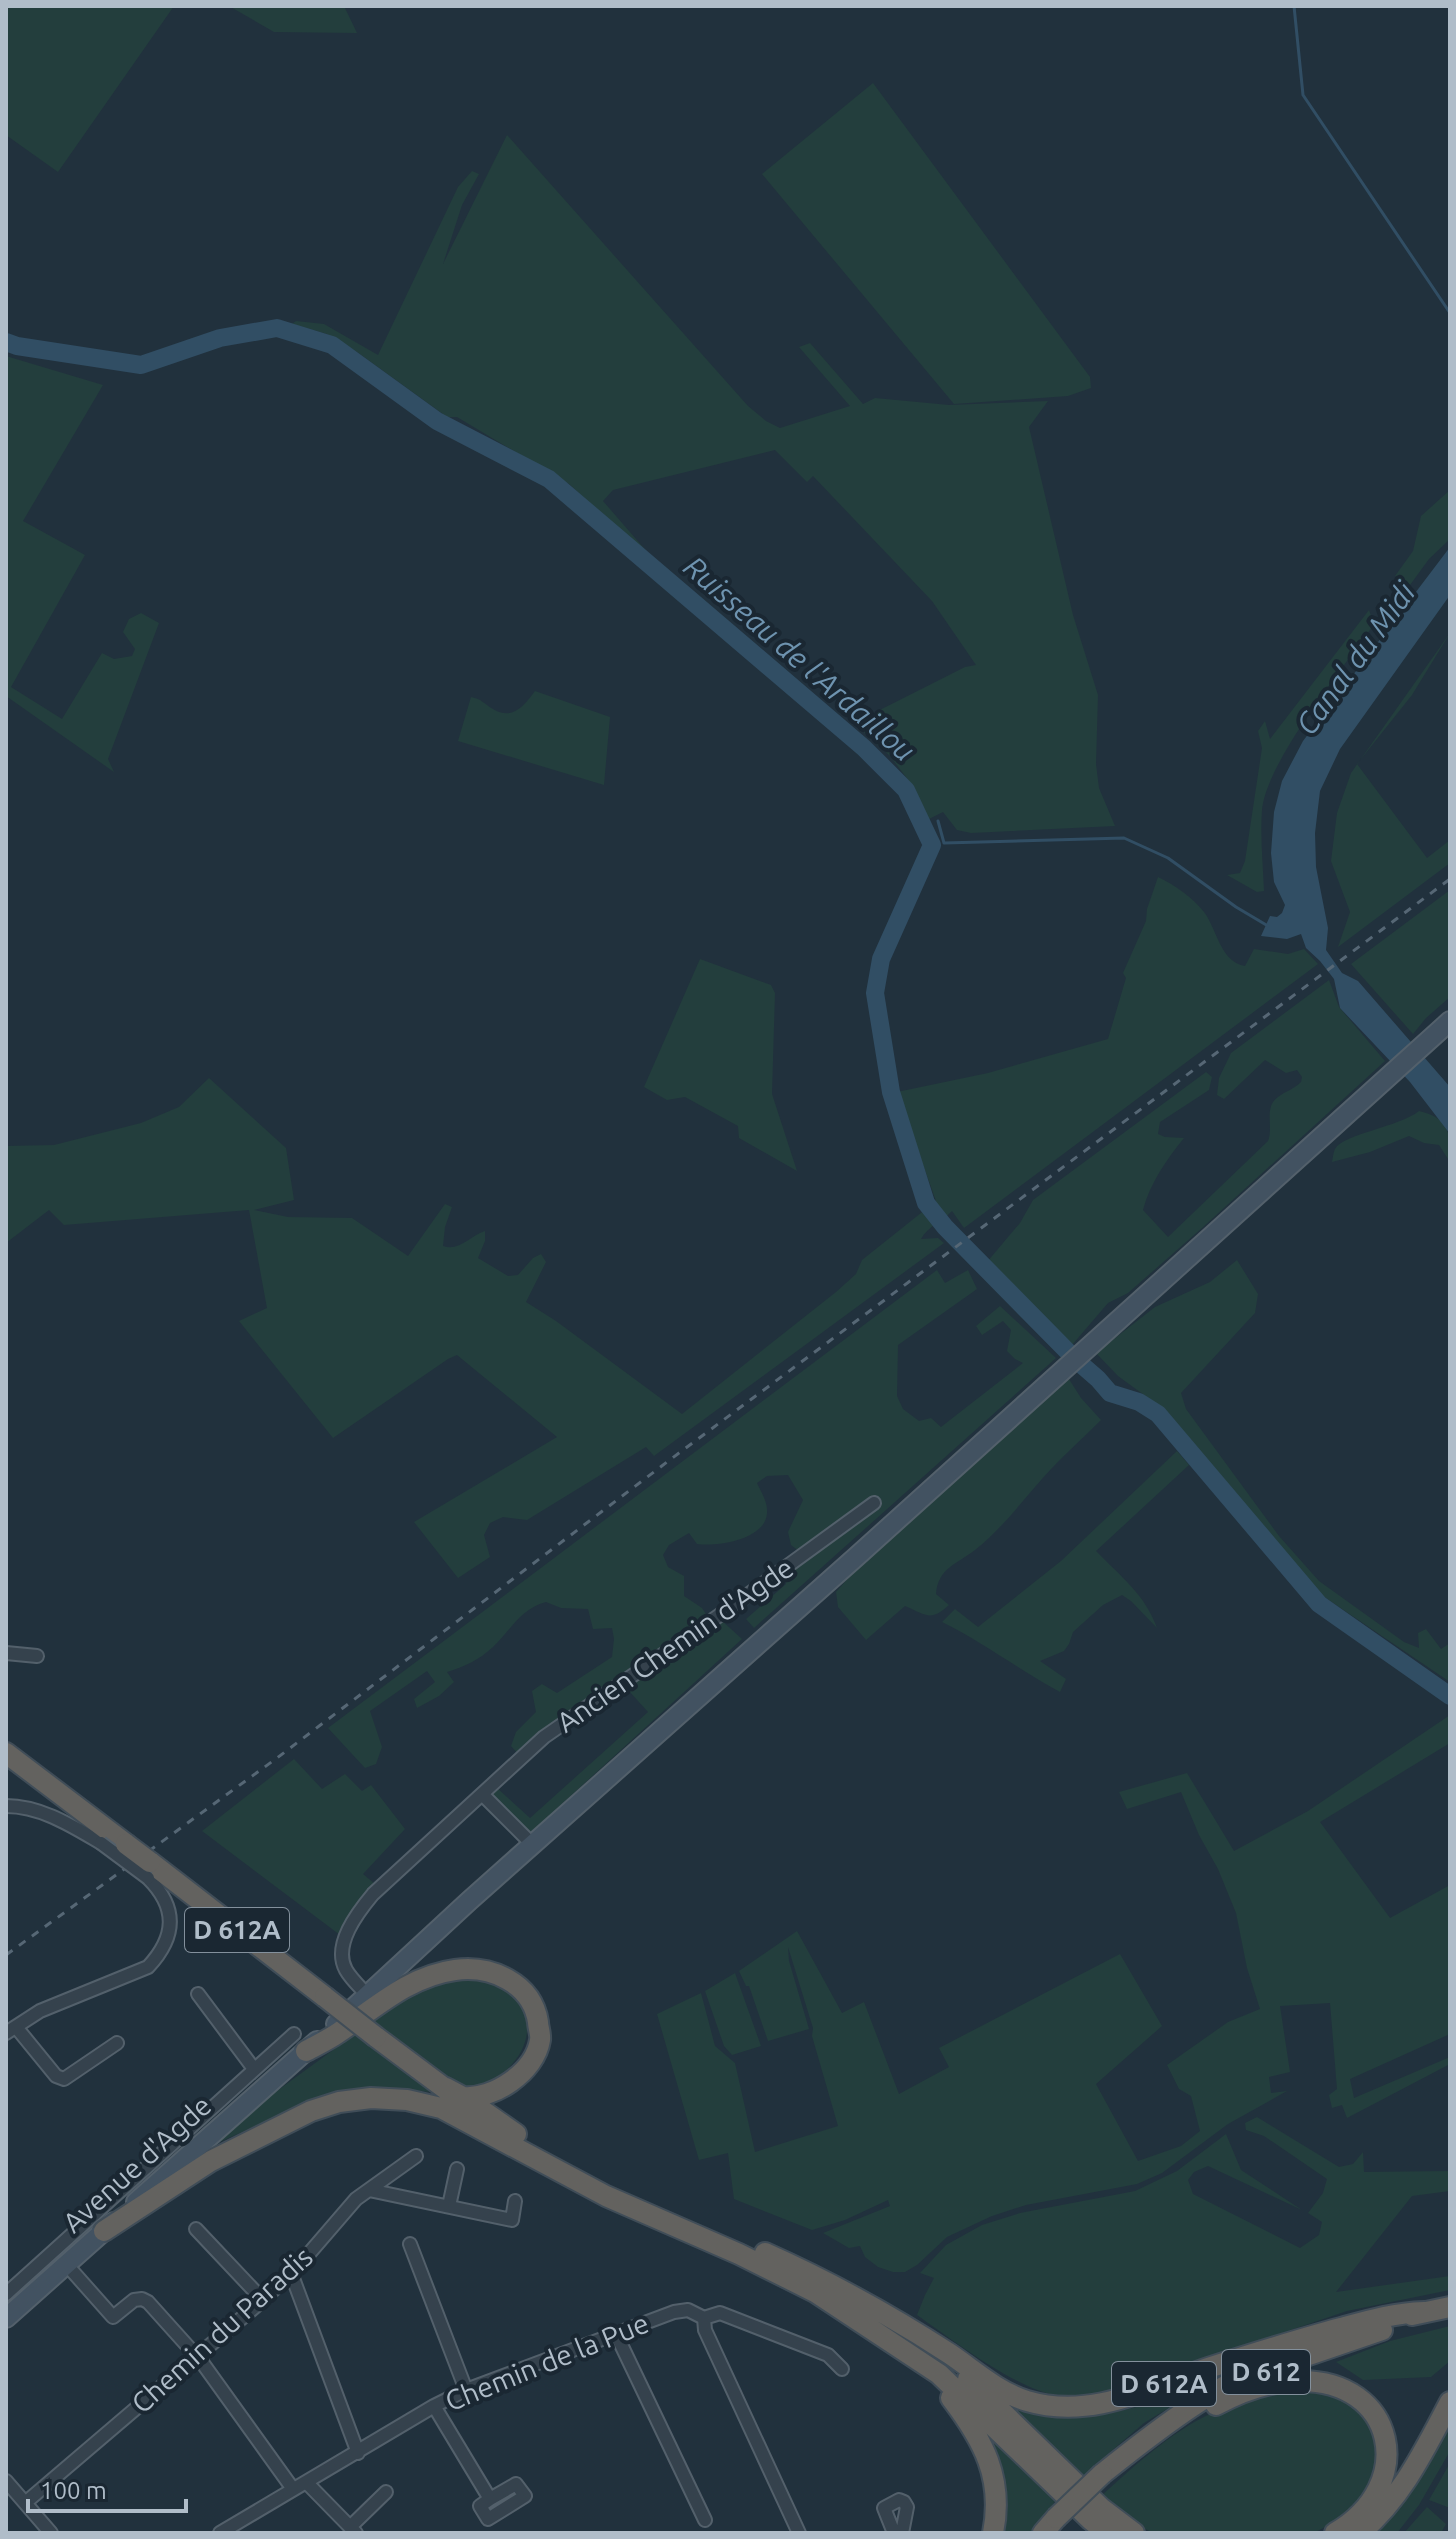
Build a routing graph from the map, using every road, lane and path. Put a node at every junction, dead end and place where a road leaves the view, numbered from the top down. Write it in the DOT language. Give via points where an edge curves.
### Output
graph roads {
  1 [pos="1444,1026"];
  2 [pos="874,1503"];
  3 [pos="6,1653"];
  4 [pos="37,1656"];
  5 [pos="6,1753"];
  6 [pos="482,1794"];
  7 [pos="6,1806"];
  8 [pos="532,1844"];
  9 [pos="149,1870"];
  10 [pos="198,1994"];
  11 [pos="368,1996"];
  12 [pos="11,2030"];
  13 [pos="294,2034"];
  14 [pos="117,2043"];
  15 [pos="306,2051"];
  16 [pos="254,2069"];
  17 [pos="454,2093"];
  18 [pos="416,2156"];
  19 [pos="535,2156"];
  20 [pos="457,2169"];
  21 [pos="369,2190"];
  22 [pos="515,2201"];
  23 [pos="449,2206"];
  24 [pos="196,2229"];
  25 [pos="104,2231"];
  26 [pos="410,2244"];
  27 [pos="66,2264"];
  28 [pos="291,2273"];
  29 [pos="6,2294"];
  30 [pos="263,2300"];
  31 [pos="1450,2307"];
  32 [pos="1424,2312"];
  33 [pos="1450,2313"];
  34 [pos="6,2318"];
  35 [pos="704,2318"];
  36 [pos="616,2334"];
  37 [pos="912,2343"];
  38 [pos="197,2356"];
  39 [pos="842,2369"];
  40 [pos="466,2390"];
  41 [pos="1450,2402"];
  42 [pos="434,2406"];
  43 [pos="1176,2425"];
  44 [pos="358,2453"];
  45 [pos="1104,2476"];
  46 [pos="6,2481"];
  47 [pos="306,2482"];
  48 [pos="293,2489"];
  49 [pos="386,2492"];
  50 [pos="490,2499"];
  51 [pos="25,2503"];
  52 [pos="705,2520"];
  53 [pos="1054,2527"];
  54 [pos="44,2530"];
  55 [pos="353,2530"];
  56 [pos="230,2531"];
  57 [pos="799,2533"];
  58 [pos="894,2533"];
  59 [pos="902,2533"];
  60 [pos="993,2533"];
  61 [pos="1107,2533"];
  62 [pos="1134,2533"];
  63 [pos="1335,2533"];
  64 [pos="1360,2533"];
  1 -- 8 [label="main road, Avenue d'Agde"];
  2 -- 6 [label="street, Ancien Chemin d'Agde" via="544,1737"];
  3 -- 4 [label="street"];
  5 -- 9 [label="highway, D 612A, bridge" via="126,1844"];
  6 -- 8 [label="street"];
  6 -- 11 [label="street, Ancien Chemin d'Agde" via="358,1912 342,1953 345,1969"];
  7 -- 9 [label="street, bridge" via="44,1813"];
  8 -- 11 [label="main road, Avenue d'Agde"];
  9 -- 12 [label="street" via="168,1906 170,1924 160,1954 148,1967 40,2011"];
  9 -- 17 [label="highway, D 612A, bridge"];
  10 -- 16 [label="street"];
  11 -- 15 [label="main road, Avenue d'Agde"];
  12 -- 14 [label="street" via="64,2079"];
  13 -- 16 [label="street"];
  15 -- 17 [label="highway" via="426,1978 456,1969 505,1977 520,1987 536,2011 540,2040 529,2064 510,2083 489,2095"];
  15 -- 25 [label="main road, Avenue d'Agde"];
  16 -- 29 [label="street"];
  17 -- 19 [label="highway, D 612A"];
  17 -- 37 [label="highway, D 612A" via="578,2170 871,2304"];
  18 -- 21 [label="street, Chemin du Paradis"];
  19 -- 25 [label="highway" via="441,2108 407,2100 339,2102 211,2161"];
  19 -- 37 [label="highway, D 612A" via="606,2196 739,2254"];
  20 -- 23 [label="street"];
  21 -- 23 [label="street"];
  21 -- 28 [label="street, Chemin du Paradis"];
  22 -- 23 [label="street" via="512,2220"];
  24 -- 30 [label="street"];
  25 -- 27 [label="main road, Avenue d'Agde"];
  26 -- 40 [label="street"];
  27 -- 34 [label="main road, Avenue d'Agde"];
  27 -- 38 [label="street" via="113,2317 142,2299"];
  28 -- 30 [label="street, Chemin du Paradis"];
  28 -- 44 [label="street"];
  30 -- 38 [label="street, Chemin du Paradis"];
  31 -- 32 [label="highway, D 612"];
  32 -- 37 [label="highway, D 612A" via="1396,2313 1314,2335 1110,2404 1073,2408 1008,2394"];
  32 -- 45 [label="highway, D 612" via="1296,2352 1246,2375 1172,2420"];
  33 -- 43 [label="highway, D 612" via="1299,2357 1249,2380"];
  35 -- 36 [label="street, Chemin de la Pue" via="688,2310 674,2312"];
  35 -- 39 [label="street, Chemin de la Pue" via="720,2313 828,2355"];
  35 -- 57 [label="street"];
  36 -- 40 [label="street, Chemin de la Pue"];
  36 -- 52 [label="street"];
  37 -- 60 [label="highway" via="976,2431 992,2469"];
  37 -- 61 [label="highway"];
  37 -- 62 [label="highway, D 612A" via="973,2383 1101,2508"];
  38 -- 48 [label="street"];
  38 -- 51 [label="street, Chemin du Paradis"];
  40 -- 42 [label="street, Chemin de la Pue"];
  41 -- 64 [label="highway" via="1403,2487"];
  42 -- 44 [label="street, Chemin de la Pue"];
  42 -- 50 [label="street"];
  43 -- 45 [label="highway, D 612"];
  43 -- 63 [label="highway, D 612A" via="1262,2385 1299,2380 1331,2386 1363,2402 1384,2430 1385,2473 1374,2497"];
  44 -- 47 [label="street, Chemin de la Pue"];
  45 -- 53 [label="highway, D 612, bridge"];
  46 -- 51 [label="street"];
  47 -- 48 [label="street, Chemin de la Pue"];
  47 -- 55 [label="street"];
  48 -- 56 [label="street, Chemin de la Pue"];
  49 -- 55 [label="street"];
  51 -- 54 [label="street"];
  58 -- 59 [label="street" via="884,2508 899,2500 907,2507"];
}
